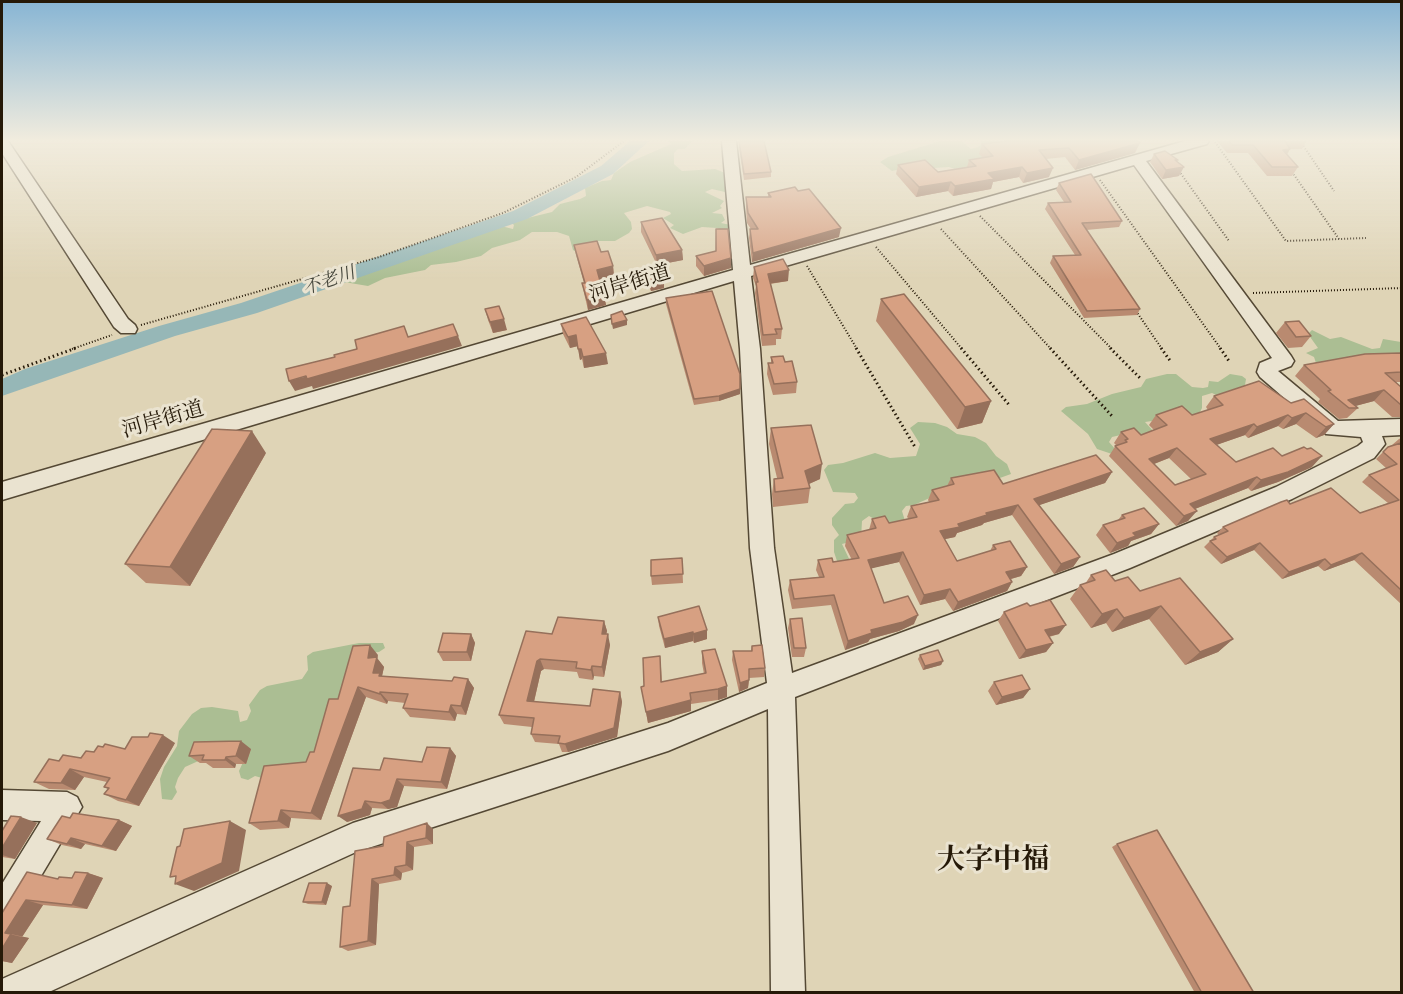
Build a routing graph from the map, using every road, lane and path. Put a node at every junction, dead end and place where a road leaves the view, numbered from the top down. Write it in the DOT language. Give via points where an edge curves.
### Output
graph roads {
  1 [pos="31,187"];
  2 [pos="555,187"];
  3 [pos="733,187"];
  4 [pos="1036,187"];
  5 [pos="1106,187"];
  6 [pos="1158,187"];
  7 [pos="1190,187"];
  8 [pos="1247,187"];
  9 [pos="1303,187"];
  10 [pos="1332,187"];
  11 [pos="1334,191"];
  12 [pos="970,206"];
  13 [pos="931,218"];
  14 [pos="867,236"];
  15 [pos="1365,238"];
  16 [pos="1339,239"];
  17 [pos="1229,241"];
  18 [pos="801,256"];
  19 [pos="741,274"];
  20 [pos="1401,288"];
  21 [pos="1235,294"];
  22 [pos="1134,308"];
  23 [pos="128,329"];
  24 [pos="1229,361"];
  25 [pos="1171,362"];
  26 [pos="2,375"];
  27 [pos="1141,379"];
  28 [pos="1010,406"];
  29 [pos="1112,416"];
  30 [pos="1401,427"];
  31 [pos="1370,429"];
  32 [pos="915,447"];
  33 [pos="2,491"];
  34 [pos="781,690"];
  35 [pos="2,805"];
  36 [pos="2,912"];
  37 [pos="12,993"];
  38 [pos="788,993"];
  1 -- 23 [label="street" via="120,323"];
  2 -- 23 [label="path" via="503,213 379,257"];
  3 -- 19 [label="street"];
  4 -- 12 [label="street, 河岸街道"];
  5 -- 24 [label="path"];
  6 -- 21 [label="street"];
  7 -- 17 [label="path"];
  8 -- 16 [label="path" via="1287,241"];
  9 -- 16 [label="path"];
  10 -- 11 [label="path"];
  12 -- 13 [label="street, 河岸街道"];
  12 -- 27 [label="path"];
  13 -- 14 [label="street, 河岸街道"];
  13 -- 29 [label="path"];
  14 -- 18 [label="street, 河岸街道"];
  14 -- 28 [label="path"];
  15 -- 16 [label="path"];
  18 -- 19 [label="street, 河岸街道"];
  18 -- 32 [label="path"];
  19 -- 33 [label="street, 河岸街道"];
  19 -- 34 [label="street" via="750,349 762,548"];
  20 -- 21 [label="path"];
  21 -- 31 [label="street" via="1284,361 1267,368 1267,372 1333,429"];
  22 -- 25 [label="path"];
  23 -- 26 [label="path"];
  30 -- 31 [label="street"];
  31 -- 34 [label="street" via="1374,444 1366,452 1284,493 1122,561"];
  34 -- 37 [label="street" via="668,737 353,838"];
  34 -- 38 [label="street"];
  35 -- 36 [label="street" via="68,807"];
}
